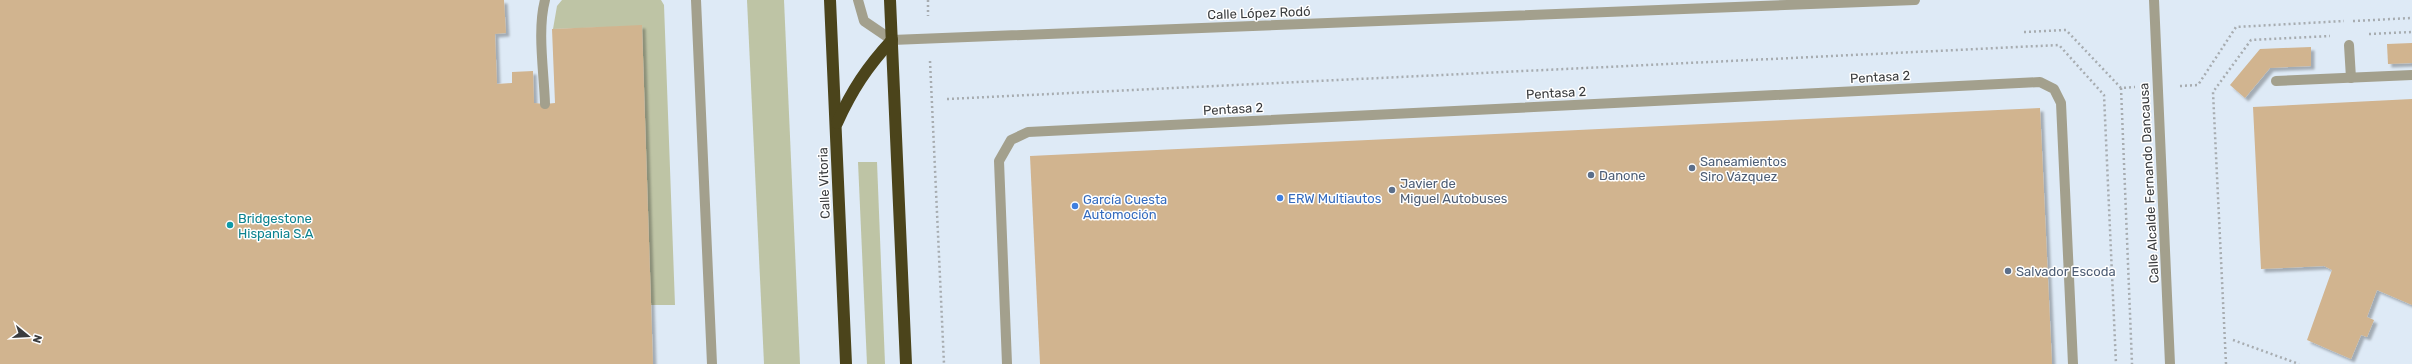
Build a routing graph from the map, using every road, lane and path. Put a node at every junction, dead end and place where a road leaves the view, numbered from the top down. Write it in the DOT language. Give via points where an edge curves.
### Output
graph roads {
  1 [pos="545,0"];
  2 [pos="696,0"];
  3 [pos="830,0"];
  4 [pos="858,0"];
  5 [pos="890,0"];
  6 [pos="928,0"];
  7 [pos="1916,0"];
  8 [pos="2154,0"];
  9 [pos="2412,18"];
  10 [pos="2024,32"];
  11 [pos="2412,32"];
  12 [pos="2364,34"];
  13 [pos="2333,36"];
  14 [pos="929,39"];
  15 [pos="892,40"];
  16 [pos="2348,45"];
  17 [pos="2412,75"];
  18 [pos="2351,78"];
  19 [pos="2276,81"];
  20 [pos="2158,86"];
  21 [pos="2121,88"];
  22 [pos="545,104"];
  23 [pos="836,124"];
  24 [pos="2233,340"];
  25 [pos="712,364"];
  26 [pos="846,364"];
  27 [pos="906,364"];
  28 [pos="944,364"];
  29 [pos="1007,364"];
  30 [pos="2073,364"];
  31 [pos="2132,364"];
  32 [pos="2170,364"];
  33 [pos="2226,364"];
  34 [pos="2299,364"];
  1 -- 22 [label="street" via="542,22"];
  2 -- 25 [label="street"];
  3 -- 23 [label="highway, Calle Vitoria"];
  4 -- 15 [label="street" via="864,21"];
  5 -- 15 [label="highway"];
  6 -- 14 [label="path"];
  7 -- 14 [label="street, Calle López Rodó"];
  8 -- 20 [label="street, Calle Alcalde Fernando Dancausa"];
  9 -- 20 [label="path" via="2236,27 2198,85"];
  10 -- 21 [label="path" via="2066,30"];
  11 -- 12 [label="path"];
  13 -- 33 [label="path" via="2251,40 2213,92"];
  14 -- 15 [label="street, Calle López Rodó"];
  14 -- 28 [label="path"];
  15 -- 23 [label="highway" via="853,88"];
  15 -- 27 [label="highway"];
  16 -- 18 [label="street"];
  17 -- 18 [label="street"];
  18 -- 19 [label="street"];
  20 -- 21 [label="path"];
  20 -- 32 [label="street, Calle Alcalde Fernando Dancausa"];
  21 -- 31 [label="path"];
  23 -- 26 [label="highway, Calle Vitoria"];
  24 -- 34 [label="path"];
  29 -- 30 [label="street, Pentasa 2" via="999,161 1010,140 1028,132 2040,82 2054,89 2061,103"];
}
